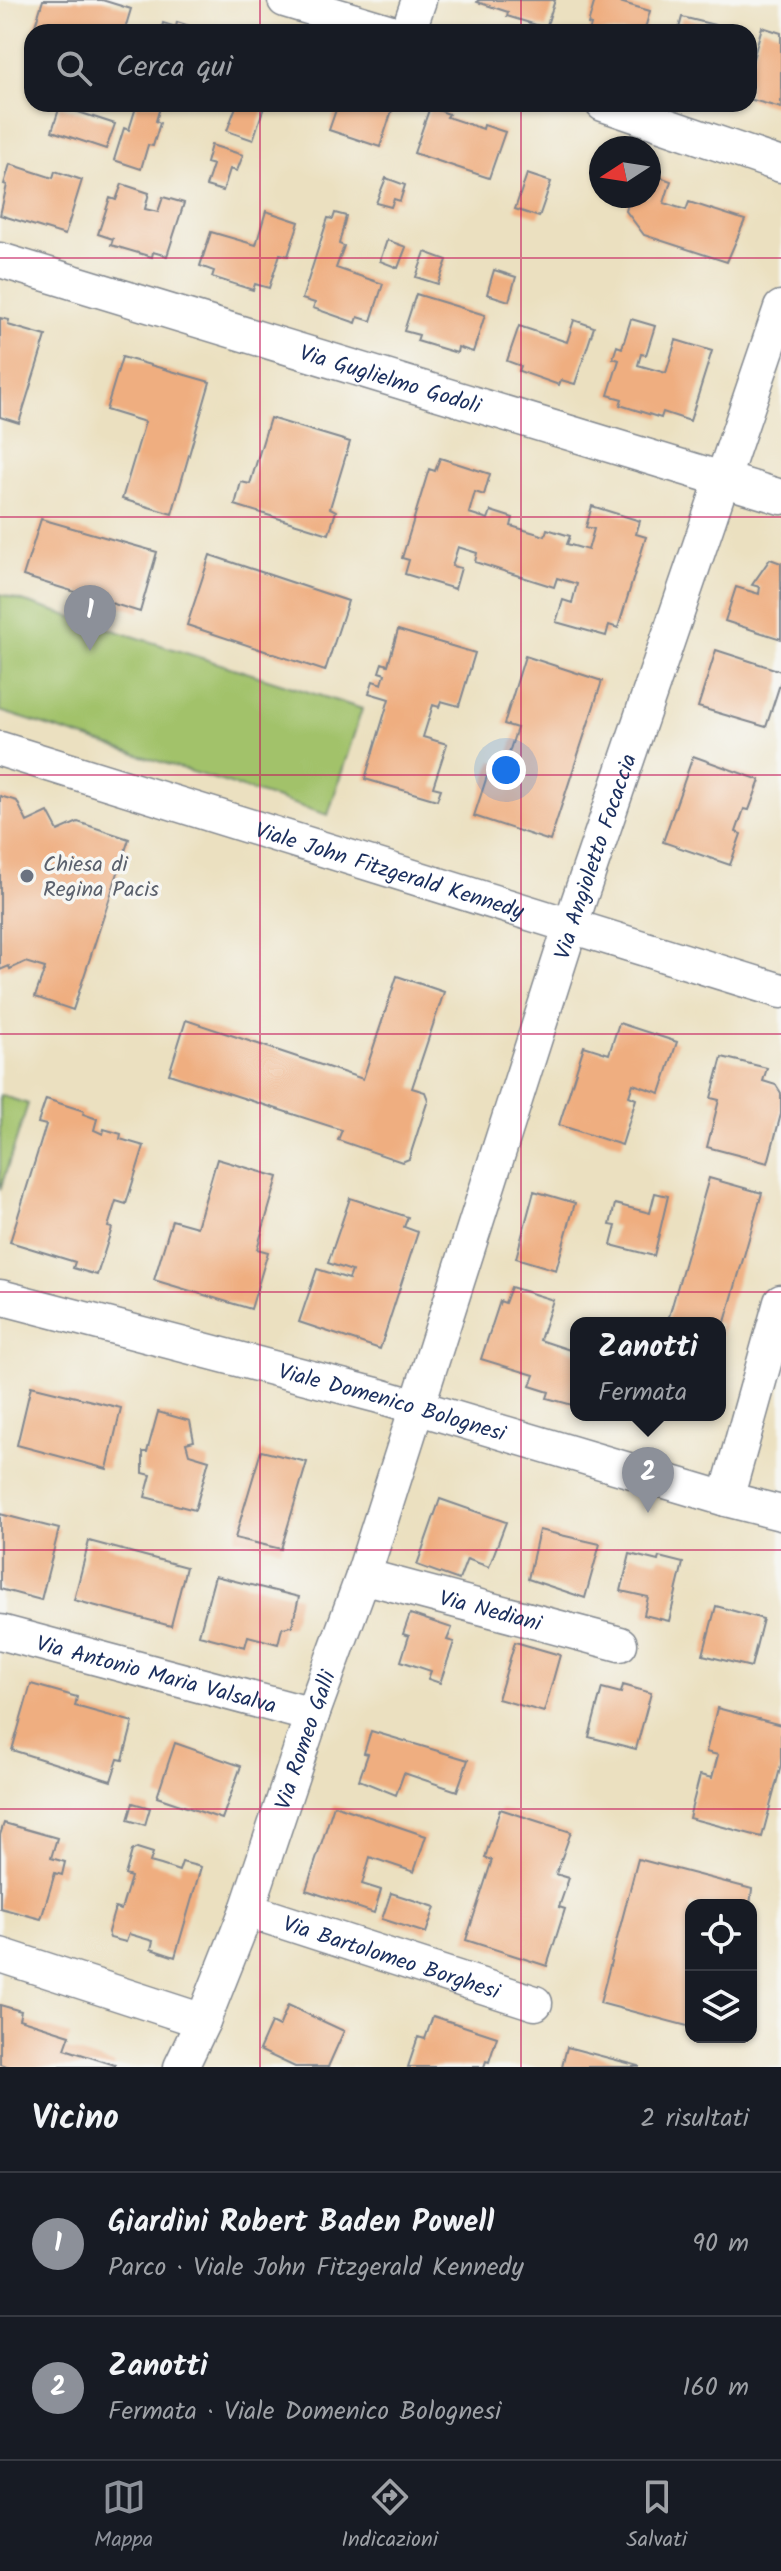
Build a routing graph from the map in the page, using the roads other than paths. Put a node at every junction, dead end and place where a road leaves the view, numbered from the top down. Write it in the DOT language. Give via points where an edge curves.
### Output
graph roads {
  1 [pos="285,0"];
  2 [pos="419,0"];
  3 [pos="364,24"];
  4 [pos="411,24"];
  5 [pos="626,112"];
  6 [pos="781,165"];
  7 [pos="0,260"];
  8 [pos="781,308"];
  9 [pos="723,479"];
  10 [pos="781,497"];
  11 [pos="0,749"];
  12 [pos="571,926"];
  13 [pos="781,991"];
  14 [pos="0,1297"];
  15 [pos="781,1302"];
  16 [pos="417,1407"];
  17 [pos="726,1499"];
  18 [pos="781,1513"];
  19 [pos="363,1576"];
  20 [pos="0,1632"];
  21 [pos="620,1644"];
  22 [pos="312,1715"];
  23 [pos="247,1910"];
  24 [pos="0,1955"];
  25 [pos="535,2003"];
  26 [pos="203,2021"];
  27 [pos="181,2067"];
  1 -- 3 [label="street"];
  2 -- 4 [label="street"];
  5 -- 6 [label="street"];
  7 -- 9 [label="street, Via Guglielmo Godoli"];
  8 -- 9 [label="street, Via Angioletto Focaccia"];
  9 -- 10 [label="street, Via Guglielmo Godoli"];
  9 -- 12 [label="street, Via Angioletto Focaccia"];
  11 -- 12 [label="street, Viale John Fitzgerald Kennedy"];
  12 -- 13 [label="street, Viale John Fitzgerald Kennedy"];
  12 -- 16 [label="street, Via Angioletto Focaccia"];
  14 -- 16 [label="street, Viale Domenico Bolognesi"];
  15 -- 17 [label="street"];
  16 -- 17 [label="street, Viale Domenico Bolognesi"];
  16 -- 19 [label="street, Via Romeo Galli"];
  17 -- 18 [label="street, Viale Domenico Bolognesi"];
  19 -- 21 [label="street, Via Nediani"];
  19 -- 22 [label="street, Via Romeo Galli"];
  20 -- 22 [label="street, Via Antonio Maria Valsalva"];
  22 -- 23 [label="street, Via Romeo Galli"];
  23 -- 25 [label="street, Via Bartolomeo Borghesi"];
  23 -- 26 [label="street, Via Romeo Galli"];
  24 -- 26 [label="street"];
  26 -- 27 [label="street, Via Romeo Galli"];
}
